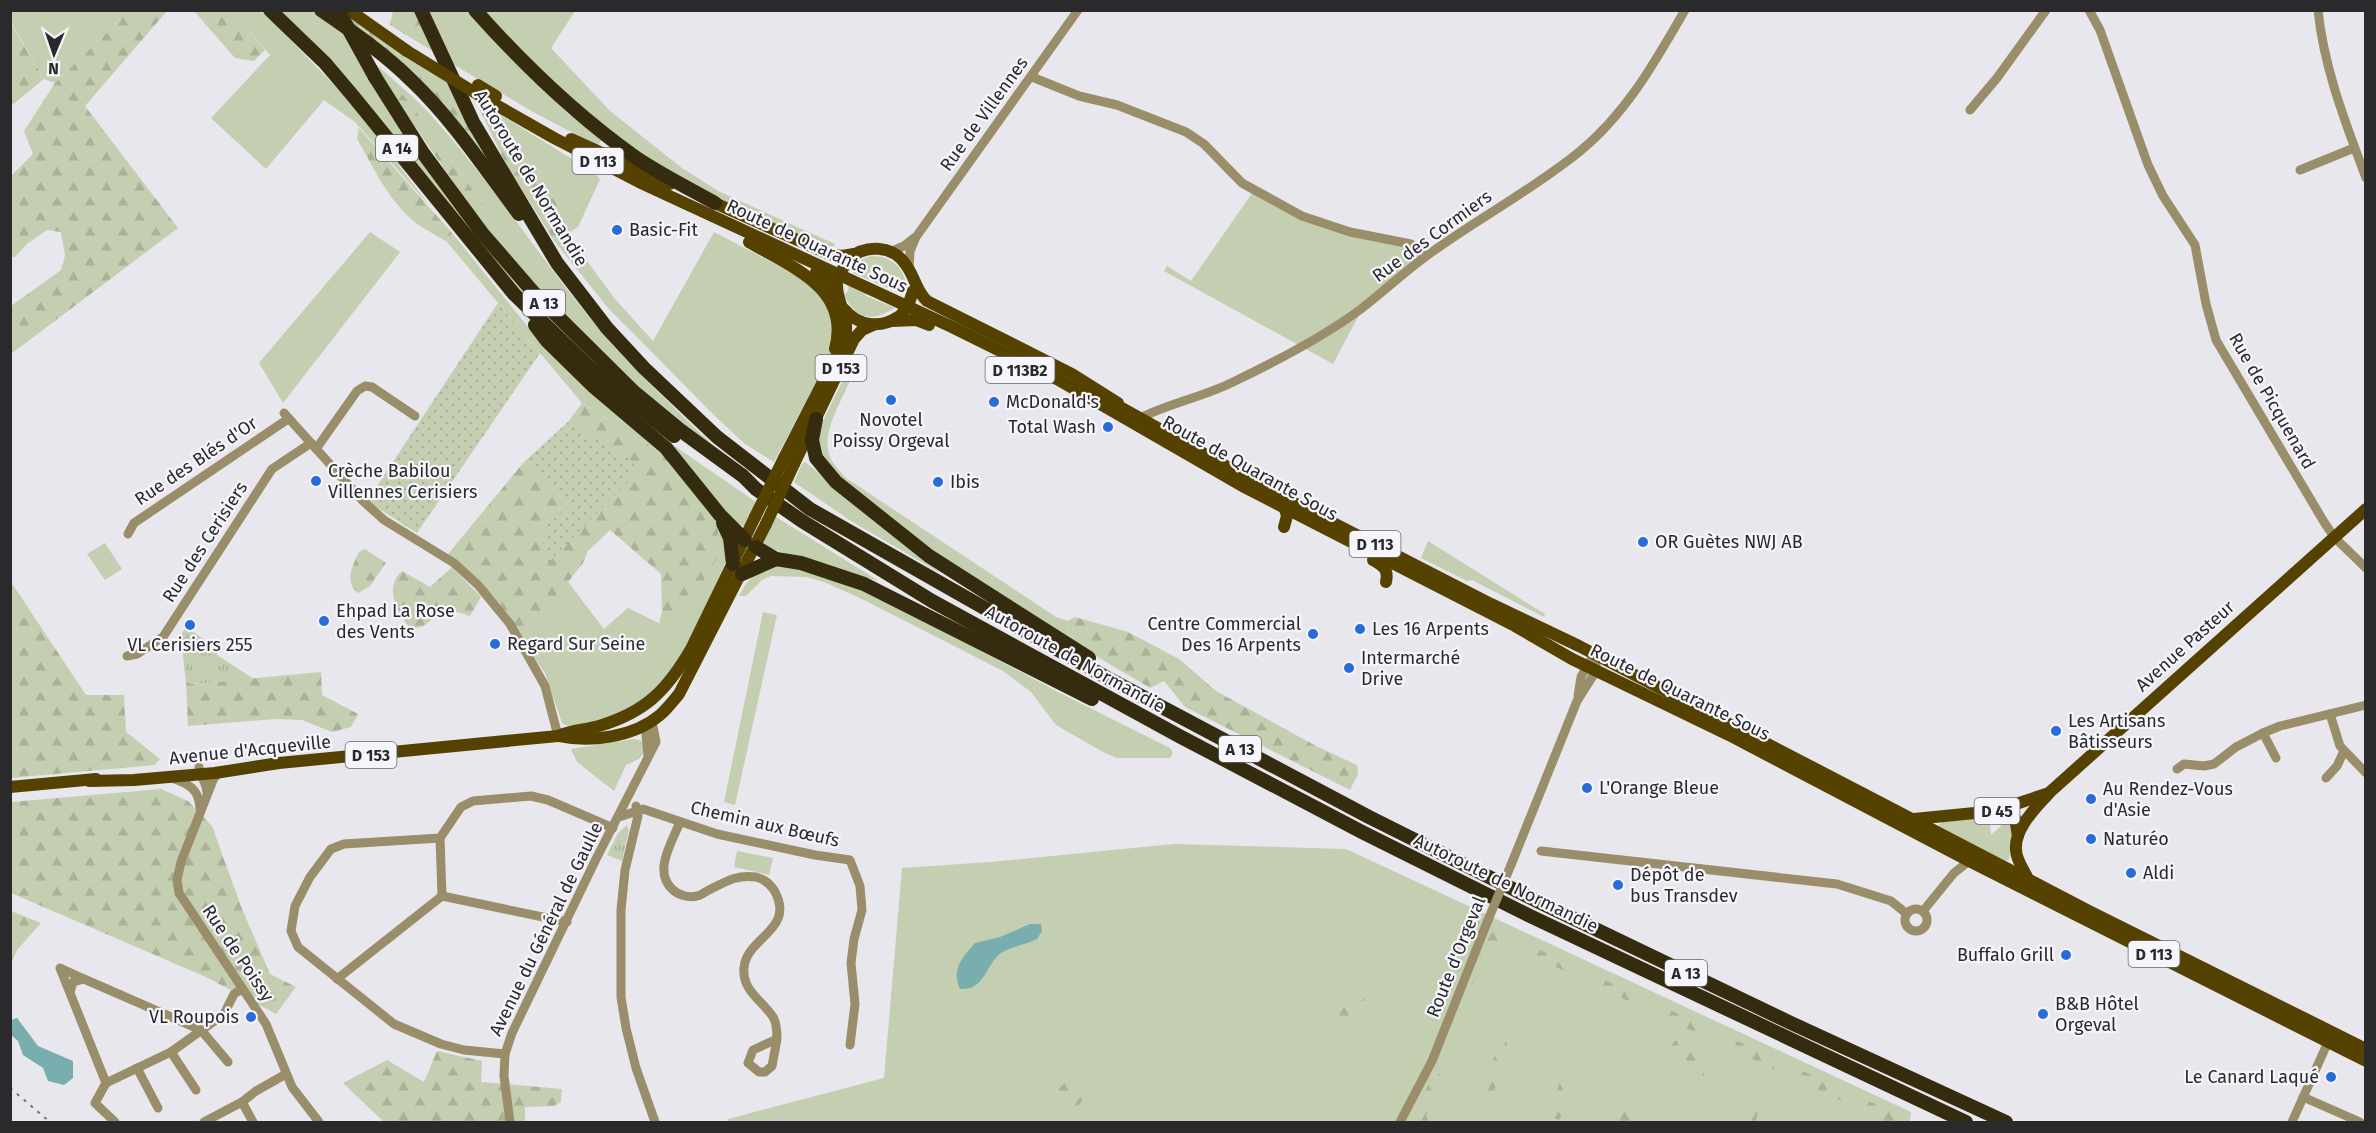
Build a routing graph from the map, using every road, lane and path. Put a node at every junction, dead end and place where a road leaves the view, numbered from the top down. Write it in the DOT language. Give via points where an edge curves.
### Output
graph roads {
  1 [pos="270,10"];
  2 [pos="321,10"];
  3 [pos="338,10"];
  4 [pos="349,10"];
  5 [pos="362,10"];
  6 [pos="421,10"];
  7 [pos="475,10"];
  8 [pos="1078,10"];
  9 [pos="1685,10"];
  10 [pos="2046,10"];
  11 [pos="2089,10"];
  12 [pos="2318,10"];
  13 [pos="410,47"];
  14 [pos="1032,77"];
  15 [pos="480,91"];
  16 [pos="494,104"];
  17 [pos="1970,110"];
  18 [pos="560,133"];
  19 [pos="2354,148"];
  20 [pos="2300,170"];
  21 [pos="2366,178"];
  22 [pos="715,203"];
  23 [pos="916,237"];
  24 [pos="749,242"];
  25 [pos="890,252"];
  26 [pos="1425,256"];
  27 [pos="850,258"];
  28 [pos="557,263"];
  29 [pos="911,274"];
  30 [pos="837,287"];
  31 [pos="514,294"];
  32 [pos="843,308"];
  33 [pos="896,318"];
  34 [pos="873,325"];
  35 [pos="824,378"];
  36 [pos="1156,410"];
  37 [pos="415,416"];
  38 [pos="1142,417"];
  39 [pos="816,419"];
  40 [pos="1152,429"];
  41 [pos="313,446"];
  42 [pos="789,461"];
  43 [pos="756,489"];
  44 [pos="1285,509"];
  45 [pos="2366,509"];
  46 [pos="720,515"];
  47 [pos="1284,527"];
  48 [pos="128,534"];
  49 [pos="2334,537"];
  50 [pos="750,543"];
  51 [pos="1372,554"];
  52 [pos="776,559"];
  53 [pos="2366,568"];
  54 [pos="738,569"];
  55 [pos="1386,582"];
  56 [pos="1596,655"];
  57 [pos="127,656"];
  58 [pos="1591,668"];
  59 [pos="672,679"];
  60 [pos="1111,680"];
  61 [pos="2366,705"];
  62 [pos="634,713"];
  63 [pos="2330,714"];
  64 [pos="647,724"];
  65 [pos="2263,733"];
  66 [pos="558,736"];
  67 [pos="1181,737"];
  68 [pos="2344,751"];
  69 [pos="2276,758"];
  70 [pos="279,763"];
  71 [pos="195,769"];
  72 [pos="2177,769"];
  73 [pos="218,773"];
  74 [pos="2366,773"];
  75 [pos="169,777"];
  76 [pos="2326,778"];
  77 [pos="89,781"];
  78 [pos="10,786"];
  79 [pos="195,789"];
  80 [pos="2050,792"];
  81 [pos="207,795"];
  82 [pos="200,810"];
  83 [pos="627,810"];
  84 [pos="1995,811"];
  85 [pos="1941,817"];
  86 [pos="1913,819"];
  87 [pos="680,822"];
  88 [pos="613,828"];
  89 [pos="2018,836"];
  90 [pos="440,838"];
  91 [pos="1939,842"];
  92 [pos="2016,850"];
  93 [pos="1541,851"];
  94 [pos="1969,861"];
  95 [pos="2007,867"];
  96 [pos="1954,873"];
  97 [pos="2028,878"];
  98 [pos="442,896"];
  99 [pos="1923,911"];
  100 [pos="1907,914"];
  101 [pos="567,922"];
  102 [pos="84,979"];
  103 [pos="337,980"];
  104 [pos="242,989"];
  105 [pos="70,992"];
  106 [pos="201,1030"];
  107 [pos="777,1039"];
  108 [pos="2328,1042"];
  109 [pos="850,1046"];
  110 [pos="2366,1049"];
  111 [pos="171,1052"];
  112 [pos="505,1054"];
  113 [pos="2366,1061"];
  114 [pos="228,1062"];
  115 [pos="137,1068"];
  116 [pos="286,1074"];
  117 [pos="106,1083"];
  118 [pos="196,1090"];
  119 [pos="2304,1097"];
  120 [pos="242,1102"];
  121 [pos="158,1108"];
  122 [pos="115,1122"];
  123 [pos="204,1122"];
  124 [pos="253,1122"];
  125 [pos="318,1122"];
  126 [pos="510,1122"];
  127 [pos="655,1122"];
  128 [pos="1400,1122"];
  129 [pos="1966,1122"];
  130 [pos="2006,1122"];
  131 [pos="2292,1122"];
  132 [pos="2360,1122"];
  1 -- 31 [label="highway, A 14" via="325,63"];
  2 -- 28 [label="highway" via="412,80"];
  3 -- 43 [label="highway, Autoroute de Normandie / A 13, bridge" via="375,77 430,162 482,233 534,293 634,392"];
  4 -- 13 [label="main road, Route de Quarante Sous / D 113"];
  5 -- 13 [label="main road, Route de Quarante Sous / D 113"];
  6 -- 28 [label="highway, Autoroute de Normandie / A 13" via="473,122"];
  7 -- 22 [label="highway" via="534,72 607,135 654,169"];
  8 -- 14 [label="street, Rue de Villennes"];
  9 -- 26 [label="street, Rue des Cormiers" via="1646,77 1614,118 1581,151"];
  10 -- 17 [label="street"];
  11 -- 49 [label="street, Rue de Picquenard" via="2100,30 2148,165 2195,245 2216,340"];
  12 -- 19 [label="street" via="2321,41"];
  13 -- 15 [label="main road, Route de Quarante Sous / D 113"];
  14 -- 23 [label="street, Rue de Villennes"];
  14 -- 26 [label="street" via="1186,132 1204,144 1242,183 1302,216 1350,232 1411,244"];
  15 -- 16 [label="main road, Route de Quarante Sous / D 113"];
  15 -- 18 [label="main road, D 113"];
  16 -- 24 [label="main road" via="585,162"];
  16 -- 40 [label="main road, Route de Quarante Sous / D 113" via="639,182 952,327"];
  18 -- 22 [label="main road"];
  18 -- 38 [label="main road, Route de Quarante Sous / D 113" via="642,178 956,323"];
  19 -- 20 [label="street"];
  19 -- 21 [label="street"];
  22 -- 27 [label="main road" via="829,254"];
  23 -- 25 [label="street, Rue de Villennes"];
  23 -- 29 [label="street, Rue de Villennes" via="910,251"];
  24 -- 30 [label="main road" via="822,275"];
  24 -- 35 [label="main road" via="813,280 831,302 838,334"];
  25 -- 27 [label="main road" via="873,248"];
  25 -- 29 [label="main road" via="901,259"];
  26 -- 36 [label="street, Rue des Cormiers" via="1360,309 1318,337 1229,384"];
  27 -- 30 [label="main road, bridge"];
  28 -- 60 [label="highway, Autoroute de Normandie / A 13" via="644,368 752,466 810,509"];
  29 -- 33 [label="main road, bridge" via="913,291 909,304"];
  29 -- 38 [label="main road" via="920,294 931,304 1072,374"];
  30 -- 32 [label="main road"];
  31 -- 43 [label="highway, A 14" via="618,393 739,482"];
  31 -- 46 [label="highway" via="521,309 548,341 594,387 666,448"];
  32 -- 34 [label="main road" via="856,320"];
  32 -- 35 [label="main road, D 153" via="847,322 845,339"];
  33 -- 34 [label="main road"];
  33 -- 40 [label="main road, D 113B2" via="922,322"];
  34 -- 39 [label="main road, D 153" via="854,339"];
  35 -- 42 [label="main road, D 153"];
  36 -- 38 [label="street, Rue des Cormiers"];
  36 -- 40 [label="street"];
  37 -- 41 [label="street" via="365,386"];
  38 -- 40 [label="main road, Route de Quarante Sous / D 113"];
  39 -- 42 [label="main road, D 153"];
  39 -- 60 [label="highway" via="812,440 816,458 836,482 929,556 1103,666"];
  40 -- 44 [label="main road, Route de Quarante Sous / D 113"];
  40 -- 56 [label="main road, Route de Quarante Sous / D 113"];
  41 -- 48 [label="street, Rue des Blés d'Or" via="286,416 134,523"];
  41 -- 57 [label="street, Rue des Cerisiers" via="272,469 163,637"];
  41 -- 66 [label="street" via="375,513 454,563 478,585 510,624 545,686"];
  42 -- 50 [label="main road, D 153, bridge"];
  43 -- 67 [label="highway, Autoroute de Normandie / A 13" via="932,601"];
  44 -- 47 [label="main road"];
  44 -- 51 [label="main road, Route de Quarante Sous / D 113"];
  45 -- 49 [label="main road, Avenue Pasteur / D 45"];
  46 -- 50 [label="highway"];
  46 -- 54 [label="highway"];
  49 -- 53 [label="street, Rue de Picquenard"];
  49 -- 80 [label="main road, Avenue Pasteur / D 45"];
  50 -- 52 [label="highway"];
  50 -- 54 [label="main road, D 153"];
  51 -- 55 [label="main road" via="1372,559 1384,566"];
  51 -- 58 [label="main road, Route de Quarante Sous / D 113"];
  52 -- 54 [label="highway"];
  52 -- 67 [label="highway" via="864,584 1160,734"];
  54 -- 59 [label="main road, D 153"];
  54 -- 64 [label="main road, D 153" via="680,694"];
  56 -- 58 [label="street"];
  56 -- 86 [label="main road, Route de Quarante Sous / D 113"];
  58 -- 91 [label="main road, Route de Quarante Sous / D 113"];
  58 -- 128 [label="street, Route d'Orgeval, bridge" via="1432,1061"];
  59 -- 62 [label="main road, D 153"];
  59 -- 64 [label="main road, D 153" via="668,692 647,711"];
  60 -- 130 [label="highway, Autoroute de Normandie / A 13" via="1537,901"];
  61 -- 63 [label="street"];
  62 -- 64 [label="main road"];
  62 -- 66 [label="main road, D 153"];
  63 -- 65 [label="street"];
  63 -- 68 [label="street"];
  64 -- 66 [label="main road, D 153" via="618,735 572,739"];
  64 -- 83 [label="street, Avenue du Général de Gaulle" via="648,756"];
  65 -- 69 [label="street"];
  65 -- 72 [label="street" via="2214,764 2184,764"];
  66 -- 70 [label="main road, Avenue d'Acqueville / D 153"];
  67 -- 129 [label="highway, Autoroute de Normandie / A 13" via="1541,922"];
  68 -- 74 [label="street"];
  68 -- 76 [label="street"];
  70 -- 71 [label="main road, D 153"];
  70 -- 73 [label="main road, Avenue d'Acqueville / D 153"];
  71 -- 73 [label="main road, Avenue d'Acqueville / D 153"];
  71 -- 75 [label="main road, Avenue d'Acqueville / D 153"];
  71 -- 77 [label="main road, D 153" via="113,775"];
  71 -- 79 [label="street"];
  71 -- 81 [label="street" via="206,784"];
  73 -- 81 [label="street, Rue de Poissy"];
  75 -- 77 [label="main road, Avenue d'Acqueville / D 153"];
  75 -- 79 [label="street"];
  77 -- 78 [label="main road, D 153"];
  79 -- 82 [label="street"];
  80 -- 84 [label="main road, D 45"];
  80 -- 89 [label="main road, Avenue Pasteur / D 45"];
  81 -- 82 [label="street, Rue de Poissy"];
  82 -- 104 [label="street, Rue de Poissy" via="181,862 178,887 188,909"];
  83 -- 87 [label="street, Chemin aux Bœufs"];
  83 -- 88 [label="street, Avenue du Général de Gaulle"];
  83 -- 127 [label="street" via="636,826 623,886 621,997 636,1068"];
  84 -- 85 [label="main road, D 45"];
  84 -- 89 [label="main road, D 45" via="2015,818"];
  85 -- 86 [label="main road, D 45"];
  85 -- 91 [label="main road"];
  86 -- 91 [label="main road, Route de Quarante Sous / D 113"];
  87 -- 107 [label="street" via="663,872 665,883 678,894 697,896 734,877 746,876 760,878 774,890 780,912 774,928 753,947 744,969 745,984 773,1017"];
  87 -- 109 [label="street, Chemin aux Bœufs" via="717,834 850,860 860,886 862,910 850,963 855,1004"];
  88 -- 90 [label="street" via="531,796 473,801 461,807"];
  88 -- 101 [label="street, Avenue du Général de Gaulle"];
  89 -- 92 [label="main road, Avenue Pasteur / D 45"];
  90 -- 98 [label="street"];
  90 -- 103 [label="street" via="344,844 331,849 310,877 295,906 291,931 298,947"];
  91 -- 94 [label="main road, Route de Quarante Sous / D 113"];
  91 -- 95 [label="main road, Route de Quarante Sous / D 113"];
  91 -- 95 [label="main road" via="2000,869"];
  91 -- 96 [label="street" via="1954,858"];
  92 -- 95 [label="main road, D 45"];
  92 -- 97 [label="main road, D 45"];
  93 -- 100 [label="street" via="1836,884 1891,901"];
  94 -- 96 [label="street"];
  94 -- 108 [label="main road, Route de Quarante Sous / D 113"];
  95 -- 97 [label="main road, Route de Quarante Sous / D 113"];
  96 -- 99 [label="street"];
  97 -- 110 [label="main road, Route de Quarante Sous / D 113"];
  98 -- 101 [label="street"];
  98 -- 103 [label="street"];
  99 -- 100 [label="street" via="1914,909"];
  99 -- 100 [label="street" via="1927,920 1919,931 1907,927"];
  101 -- 112 [label="street, Avenue du Général de Gaulle"];
  102 -- 105 [label="street" via="73,982"];
  102 -- 105 [label="street" via="60,968"];
  102 -- 106 [label="street"];
  103 -- 112 [label="street" via="387,1020 421,1036 464,1050"];
  104 -- 106 [label="street" via="234,994 224,1014"];
  104 -- 116 [label="street, Rue de Poissy" via="266,1024"];
  105 -- 117 [label="street"];
  106 -- 111 [label="street"];
  106 -- 114 [label="street"];
  108 -- 113 [label="main road, Route de Quarante Sous / D 113"];
  108 -- 119 [label="street"];
  111 -- 115 [label="street"];
  111 -- 118 [label="street"];
  112 -- 126 [label="street, Avenue du Général de Gaulle"];
  115 -- 117 [label="street"];
  115 -- 121 [label="street"];
  116 -- 120 [label="street"];
  116 -- 125 [label="street, Rue de Poissy" via="299,1099"];
  117 -- 122 [label="street" via="95,1103"];
  119 -- 131 [label="street"];
  119 -- 132 [label="street"];
  120 -- 123 [label="street"];
  120 -- 124 [label="street"];
}
